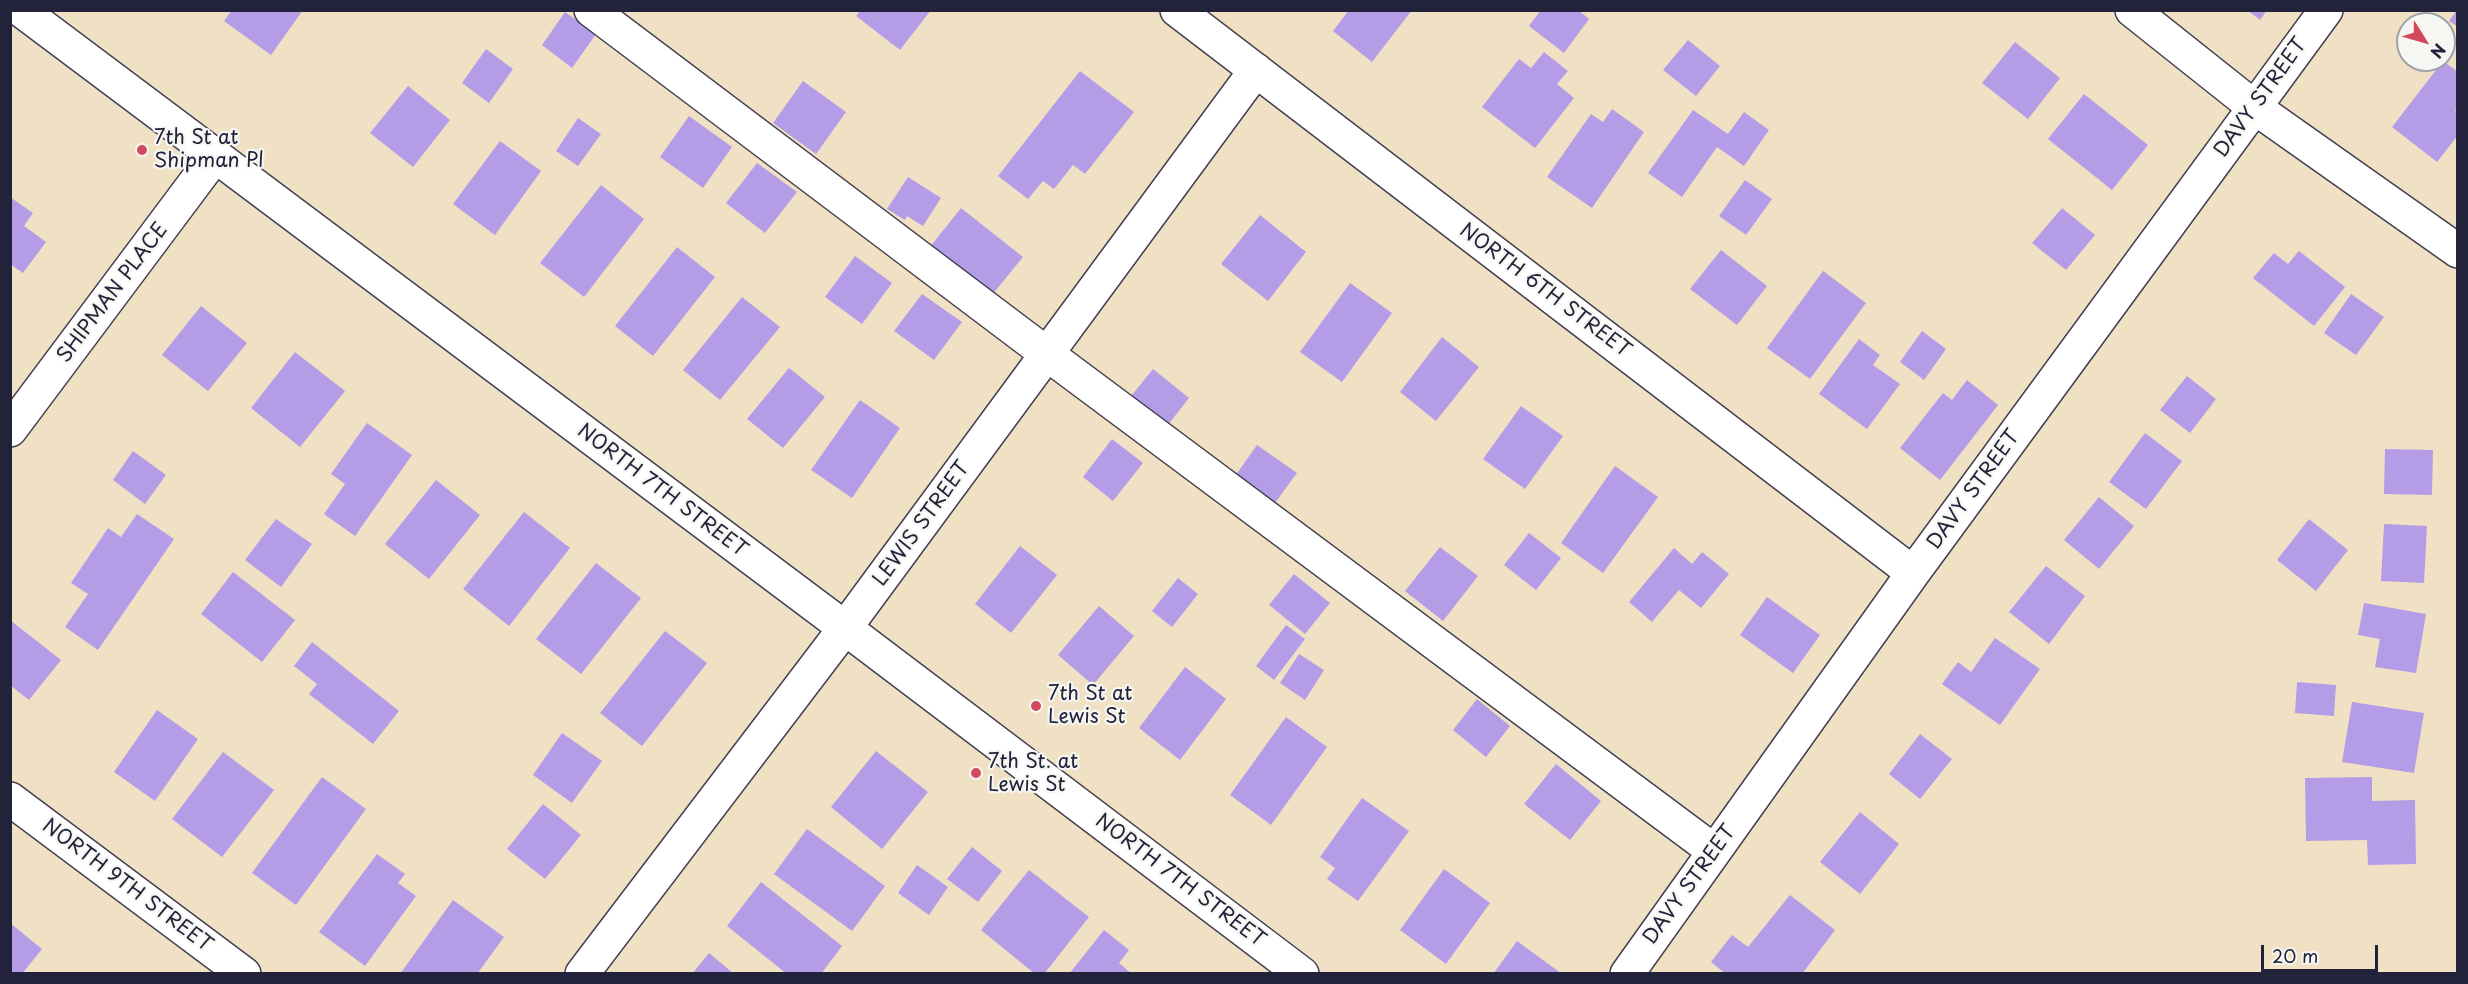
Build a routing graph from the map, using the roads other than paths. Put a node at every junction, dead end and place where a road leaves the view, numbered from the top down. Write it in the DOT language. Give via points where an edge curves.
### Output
graph roads {
  1 [pos="21,10"];
  2 [pos="591,10"];
  3 [pos="1177,10"];
  4 [pos="2132,10"];
  5 [pos="2326,10"];
  6 [pos="1256,70"];
  7 [pos="2254,107"];
  8 [pos="215,156"];
  9 [pos="2457,250"];
  10 [pos="1047,354"];
  11 [pos="10,430"];
  12 [pos="1913,573"];
  13 [pos="846,628"];
  14 [pos="10,799"];
  15 [pos="1714,851"];
  16 [pos="244,974"];
  17 [pos="582,974"];
  18 [pos="1302,974"];
  19 [pos="1627,974"];
  1 -- 8 [label="street, NORTH 7TH STREET"];
  2 -- 10 [label="street"];
  3 -- 6 [label="street, NORTH 6TH STREET"];
  4 -- 7 [label="street"];
  5 -- 7 [label="street, DAVY STREET"];
  6 -- 10 [label="street, LEWIS STREET"];
  6 -- 12 [label="street, NORTH 6TH STREET"];
  7 -- 9 [label="street"];
  7 -- 12 [label="street, DAVY STREET"];
  8 -- 11 [label="street, SHIPMAN PLACE"];
  8 -- 13 [label="street, NORTH 7TH STREET"];
  10 -- 13 [label="street, LEWIS STREET"];
  10 -- 15 [label="street"];
  12 -- 15 [label="street, DAVY STREET"];
  13 -- 17 [label="street, LEWIS STREET"];
  13 -- 18 [label="street, NORTH 7TH STREET"];
  14 -- 16 [label="street, NORTH 9TH STREET"];
  15 -- 19 [label="street, DAVY STREET"];
}
